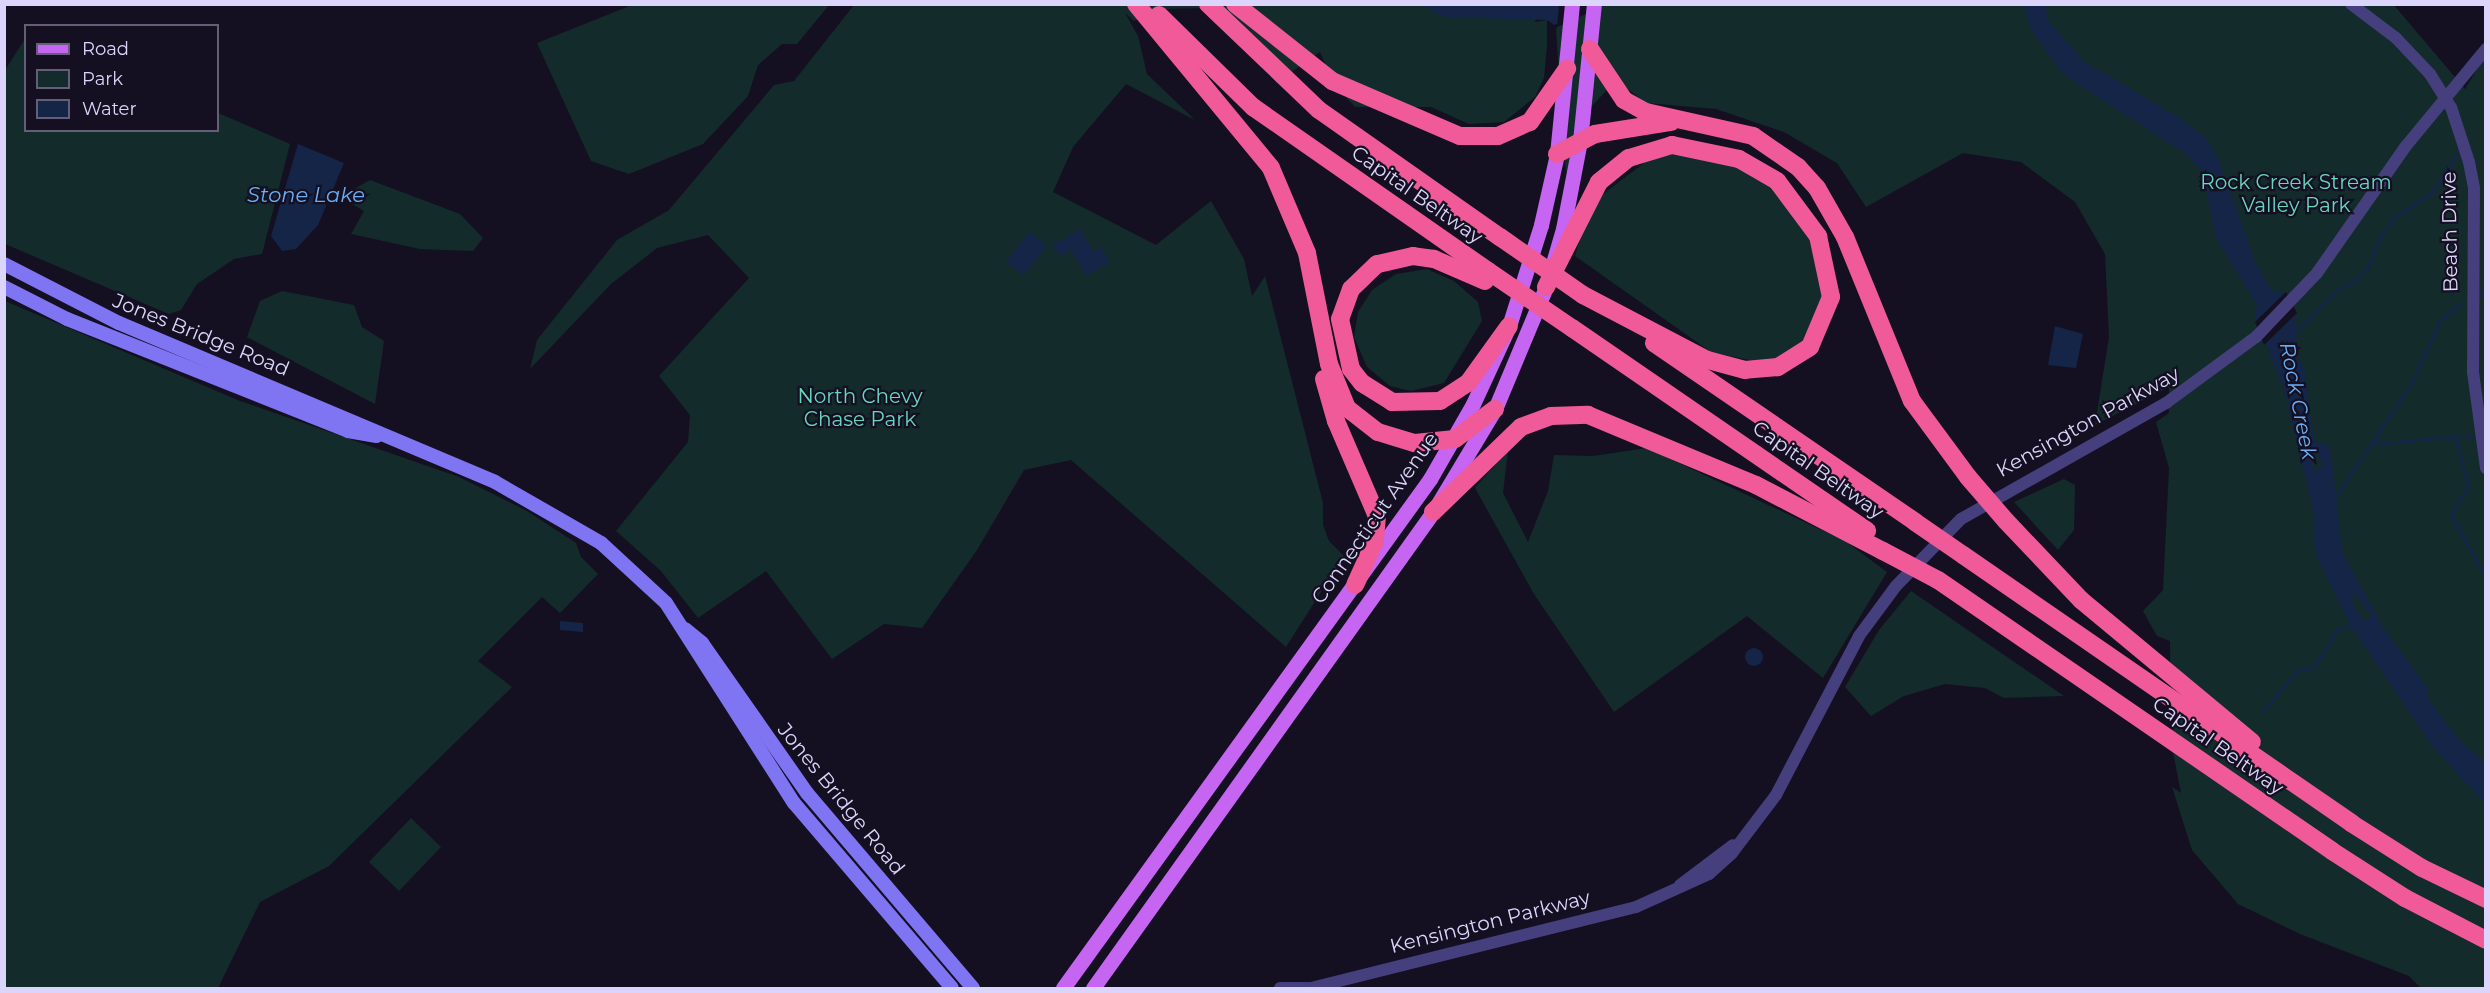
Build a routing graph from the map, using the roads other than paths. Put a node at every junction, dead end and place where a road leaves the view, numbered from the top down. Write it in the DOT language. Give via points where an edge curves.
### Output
graph roads {
  1 [pos="1136,4"];
  2 [pos="1150,4"];
  3 [pos="1208,4"];
  4 [pos="1235,4"];
  5 [pos="1572,4"];
  6 [pos="1594,4"];
  7 [pos="2351,4"];
  8 [pos="1590,41"];
  9 [pos="2486,49"];
  10 [pos="1567,69"];
  11 [pos="2446,96"];
  12 [pos="1688,120"];
  13 [pos="1580,141"];
  14 [pos="1557,154"];
  15 [pos="4,264"];
  16 [pos="1486,276"];
  17 [pos="4,287"];
  18 [pos="1546,287"];
  19 [pos="1315,288"];
  20 [pos="1583,295"];
  21 [pos="1509,326"];
  22 [pos="195,353"];
  23 [pos="190,367"];
  24 [pos="1495,409"];
  25 [pos="385,437"];
  26 [pos="1455,439"];
  27 [pos="2486,468"];
  28 [pos="1433,512"];
  29 [pos="1886,549"];
  30 [pos="1355,585"];
  31 [pos="685,629"];
  32 [pos="2351,822"];
  33 [pos="2486,899"];
  34 [pos="2486,940"];
  35 [pos="952,988"];
  36 [pos="973,988"];
  37 [pos="1063,988"];
  38 [pos="1093,988"];
  39 [pos="1280,988"];
  40 [pos="1312,988"];
  1 -- 19 [label="highway" via="1271,168 1299,227"];
  2 -- 16 [label="highway, Capital Beltway" via="1253,107"];
  3 -- 20 [label="highway, Capital Beltway, bridge" via="1319,110"];
  4 -- 10 [label="highway" via="1332,81 1460,136 1498,136 1518,129 1540,112"];
  5 -- 10 [label="main road, Connecticut Avenue"];
  6 -- 8 [label="main road"];
  7 -- 11 [label="street, Beach Drive" via="2396,38"];
  8 -- 12 [label="highway" via="1624,100 1646,112"];
  8 -- 13 [label="main road"];
  9 -- 11 [label="street, Kensington Parkway"];
  10 -- 14 [label="main road, Connecticut Avenue"];
  11 -- 27 [label="street, Beach Drive" via="2469,162 2473,372"];
  11 -- 40 [label="street, Kensington Parkway" via="2292,303 2256,337 2166,403 1961,519 1877,610 1776,795 1737,844 1675,890 1636,907"];
  12 -- 13 [label="highway"];
  12 -- 32 [label="highway, bridge" via="1753,136 1817,188 1845,237 1887,350 1912,401 1968,477 2081,600"];
  13 -- 14 [label="highway"];
  13 -- 18 [label="main road"];
  14 -- 21 [label="main road, Connecticut Avenue"];
  15 -- 22 [label="main road, Jones Bridge Road" via="119,323"];
  16 -- 21 [label="highway" via="1424,257 1377,264 1351,289 1340,319 1351,369 1362,383 1392,402 1440,401 1468,383"];
  16 -- 29 [label="highway, Capital Beltway, bridge" via="1572,328"];
  17 -- 23 [label="main road, Jones Bridge Road" via="67,319"];
  18 -- 20 [label="highway" via="1599,182 1629,159 1672,145 1739,159 1778,181 1818,236 1831,297 1810,346 1778,367 1745,370 1707,360"];
  18 -- 24 [label="main road"];
  19 -- 26 [label="highway" via="1329,364 1347,408 1398,440"];
  19 -- 30 [label="highway" via="1320,365 1329,399 1378,521"];
  20 -- 32 [label="highway, Capital Beltway, bridge"];
  21 -- 26 [label="main road, Connecticut Avenue"];
  22 -- 23 [label="main road"];
  22 -- 25 [label="main road, Jones Bridge Road" via="350,417"];
  23 -- 25 [label="main road, Jones Bridge Road" via="348,431"];
  24 -- 26 [label="highway"];
  24 -- 28 [label="main road"];
  25 -- 31 [label="main road, Jones Bridge Road" via="495,482 593,538 652,586"];
  26 -- 30 [label="main road, Connecticut Avenue"];
  28 -- 29 [label="highway" via="1521,427 1551,416 1587,415 1756,485"];
  28 -- 38 [label="main road"];
  29 -- 34 [label="highway, Capital Beltway, bridge" via="1938,580 2404,898"];
  30 -- 37 [label="main road, Connecticut Avenue"];
  31 -- 35 [label="main road, Jones Bridge Road" via="719,692 794,803"];
  31 -- 36 [label="main road, Jones Bridge Road" via="702,643 807,793"];
  32 -- 33 [label="highway, Capital Beltway" via="2422,868"];
  39 -- 40 [label="street, Kensington Parkway"];
}
